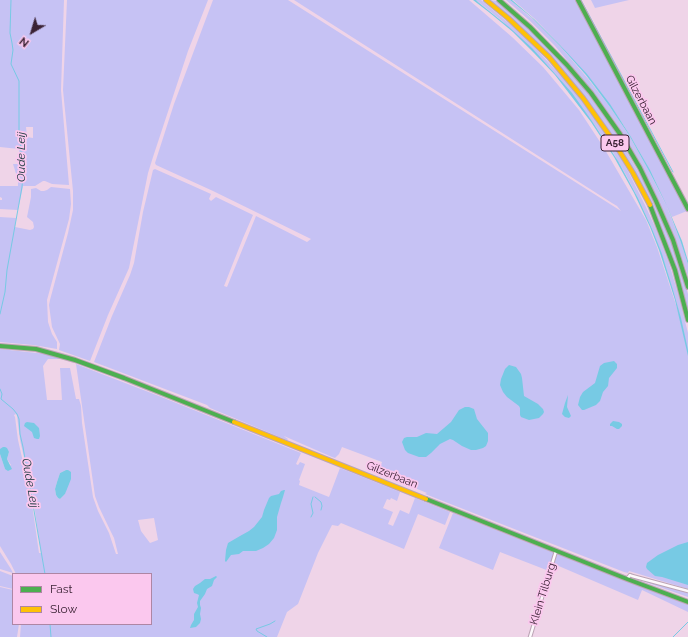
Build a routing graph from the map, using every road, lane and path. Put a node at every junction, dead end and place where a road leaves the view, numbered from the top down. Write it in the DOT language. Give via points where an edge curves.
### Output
graph roads {
  1 [pos="486,0"];
  2 [pos="499,0"];
  3 [pos="578,0"];
  4 [pos="688,209"];
  5 [pos="688,287"];
  6 [pos="688,320"];
  7 [pos="0,346"];
  8 [pos="556,551"];
  9 [pos="627,579"];
  10 [pos="688,591"];
  11 [pos="688,602"];
  12 [pos="530,637"];
  1 -- 6 [label="main road, A58" via="549,57 612,139 652,211 675,270"];
  2 -- 5 [label="main road, A58" via="567,65 591,93 616,129 640,168 656,201 673,240"];
  3 -- 4 [label="main road, Gilzerbaan"];
  7 -- 8 [label="main road, Gilzerbaan" via="57,353 76,362 90,364"];
  8 -- 9 [label="main road, Gilzerbaan"];
  8 -- 12 [label="street, Klein Tilburg"];
  9 -- 10 [label="street" via="630,575"];
  9 -- 11 [label="main road, Gilzerbaan"];
}
